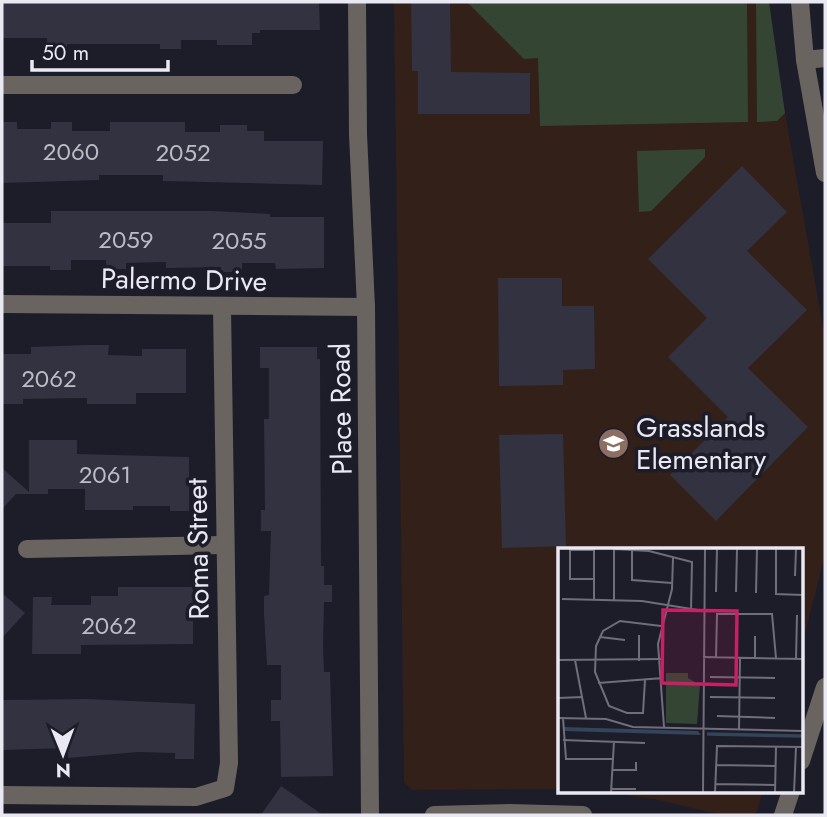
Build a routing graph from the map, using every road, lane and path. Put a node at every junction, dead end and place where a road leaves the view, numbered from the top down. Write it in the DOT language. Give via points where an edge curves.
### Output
graph roads {
  1 [pos="357,2"];
  2 [pos="800,2"];
  3 [pos="825,58"];
  4 [pos="805,60"];
  5 [pos="2,85"];
  6 [pos="293,85"];
  7 [pos="825,173"];
  8 [pos="2,304"];
  9 [pos="366,307"];
  10 [pos="222,308"];
  11 [pos="223,545"];
  12 [pos="27,549"];
  13 [pos="825,687"];
  14 [pos="802,758"];
  15 [pos="791,792"];
  16 [pos="2,795"];
  17 [pos="510,814"];
  18 [pos="370,815"];
  19 [pos="434,815"];
  20 [pos="583,815"];
  21 [pos="783,815"];
  1 -- 9 [label="street, Place Road"];
  2 -- 4 [label="street"];
  3 -- 4 [label="street"];
  4 -- 7 [label="street"];
  5 -- 6 [label="street"];
  8 -- 10 [label="street, Palermo Drive"];
  9 -- 10 [label="street, Palermo Drive"];
  9 -- 18 [label="street, Place Road"];
  10 -- 11 [label="street, Roma Street"];
  11 -- 12 [label="street"];
  11 -- 16 [label="street, Roma Street" via="229,763 225,788 196,797"];
  13 -- 14 [label="street"];
  15 -- 21 [label="street"];
  17 -- 19 [label="street"];
  17 -- 20 [label="street"];
}
